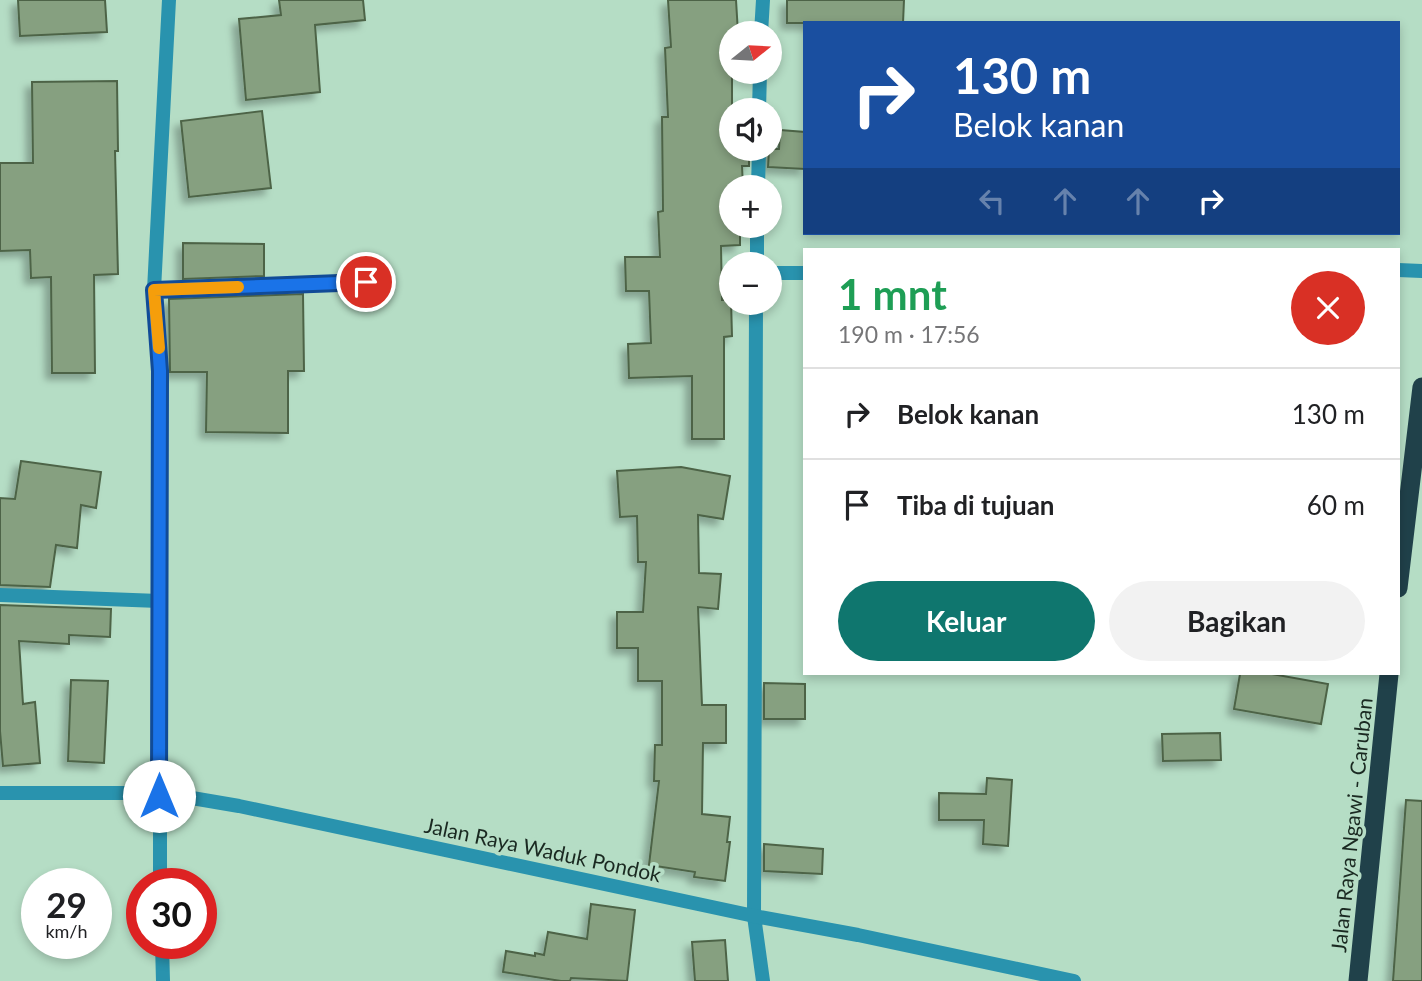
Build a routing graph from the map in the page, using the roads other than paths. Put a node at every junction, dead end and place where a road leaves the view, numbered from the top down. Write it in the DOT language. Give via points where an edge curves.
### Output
graph roads {
  1 [pos="169,0"];
  2 [pos="763,0"];
  3 [pos="762,21"];
  4 [pos="1400,270"];
  5 [pos="1422,271"];
  6 [pos="782,273"];
  7 [pos="803,273"];
  8 [pos="366,282"];
  9 [pos="154,290"];
  10 [pos="756,315"];
  11 [pos="1422,387"];
  12 [pos="1400,571"];
  13 [pos="0,595"];
  14 [pos="159,601"];
  15 [pos="1388,675"];
  16 [pos="0,793"];
  17 [pos="159,796"];
  18 [pos="160,868"];
  19 [pos="754,916"];
  20 [pos="162,959"];
  21 [pos="163,981"];
  22 [pos="763,981"];
  23 [pos="1074,981"];
  24 [pos="1358,981"];
  1 -- 9 [label="street"];
  2 -- 3 [label="street"];
  4 -- 5 [label="street"];
  6 -- 7 [label="street"];
  8 -- 9 [label="street"];
  9 -- 14 [label="street" via="160,371"];
  10 -- 19 [label="street"];
  11 -- 12 [label="highway"];
  13 -- 14 [label="street"];
  14 -- 17 [label="street"];
  15 -- 24 [label="highway, Jalan Raya Ngawi - Caruban"];
  16 -- 17 [label="street, Jalan Raya Waduk Pondok"];
  17 -- 18 [label="street"];
  17 -- 19 [label="street, Jalan Raya Waduk Pondok" via="239,806"];
  19 -- 22 [label="street"];
  19 -- 23 [label="street, Jalan Raya Waduk Pondok"];
  20 -- 21 [label="street"];
}
